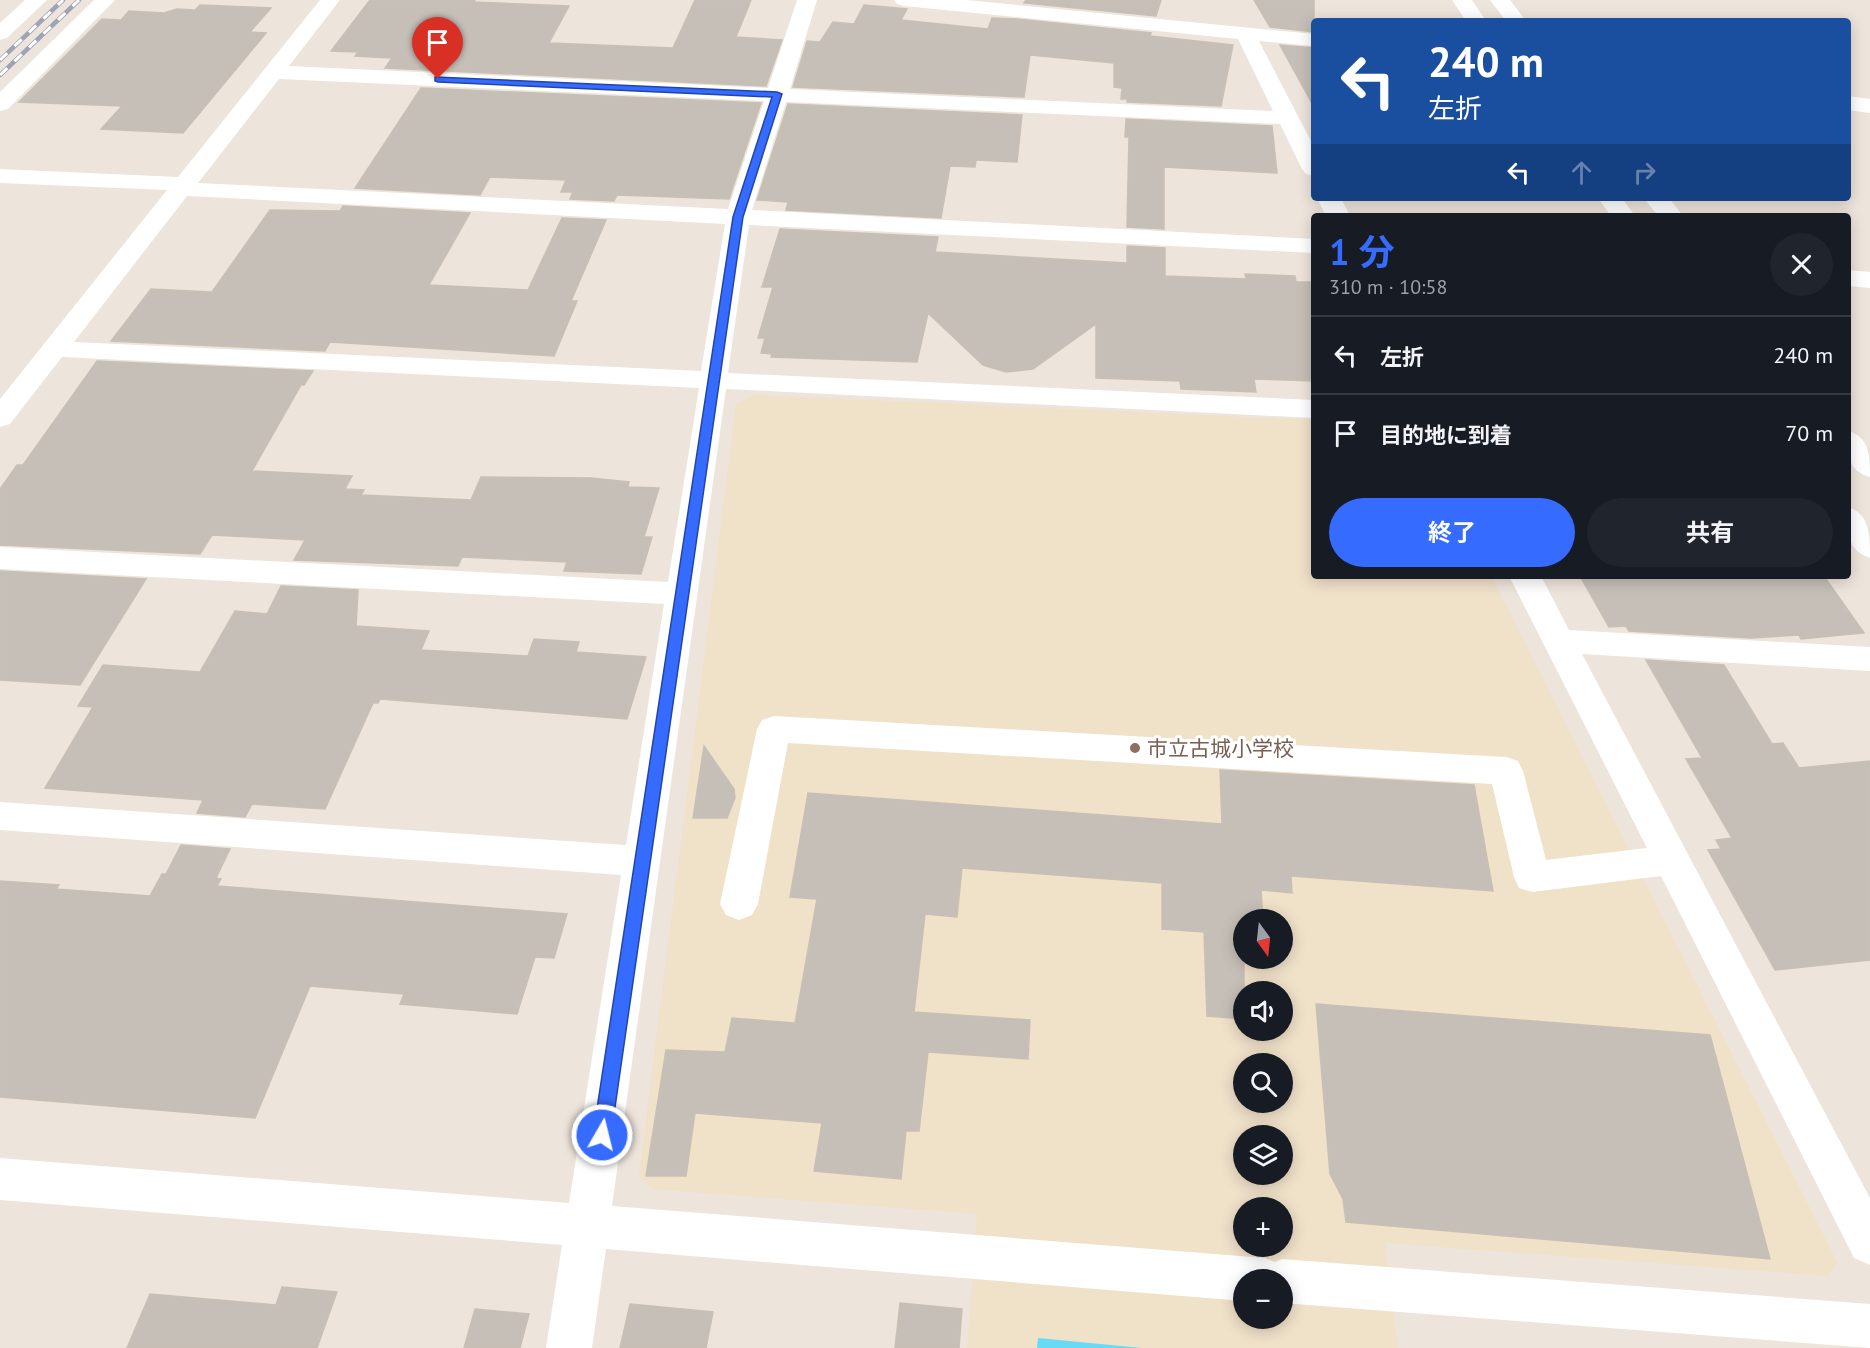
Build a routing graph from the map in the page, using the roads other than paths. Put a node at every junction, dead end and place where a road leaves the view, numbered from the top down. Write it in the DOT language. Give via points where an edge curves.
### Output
graph roads {
  1 [pos="37,0"];
  2 [pos="105,0"];
  3 [pos="330,0"];
  4 [pos="807,0"];
  5 [pos="904,0"];
  6 [pos="1462,0"];
  7 [pos="1500,0"];
  8 [pos="1474,18"];
  9 [pos="1514,18"];
  10 [pos="1245,33"];
  11 [pos="0,34"];
  12 [pos="1311,40"];
  13 [pos="273,72"];
  14 [pos="777,94"];
  15 [pos="0,104"];
  16 [pos="1288,118"];
  17 [pos="1311,163"];
  18 [pos="0,176"];
  19 [pos="183,187"];
  20 [pos="1658,201"];
  21 [pos="1668,213"];
  22 [pos="738,217"];
  23 [pos="1311,246"];
  24 [pos="1851,278"];
  25 [pos="1870,280"];
  26 [pos="54,349"];
  27 [pos="714,381"];
  28 [pos="1311,409"];
  29 [pos="0,417"];
  30 [pos="1851,444"];
  31 [pos="1870,468"];
  32 [pos="1851,522"];
  33 [pos="1870,547"];
  34 [pos="0,558"];
  35 [pos="1526,579"];
  36 [pos="682,594"];
  37 [pos="1558,641"];
  38 [pos="1870,659"];
  39 [pos="0,816"];
  40 [pos="1672,860"];
  41 [pos="643,861"];
  42 [pos="739,904"];
  43 [pos="0,1179"];
  44 [pos="588,1226"];
  45 [pos="1870,1243"];
  46 [pos="1233,1277"];
  47 [pos="1293,1282"];
  48 [pos="1870,1327"];
  49 [pos="569,1348"];
  1 -- 11 [label="street"];
  2 -- 15 [label="street"];
  3 -- 13 [label="street"];
  4 -- 14 [label="street"];
  5 -- 10 [label="street"];
  6 -- 8 [label="street"];
  7 -- 9 [label="street"];
  10 -- 12 [label="street"];
  10 -- 16 [label="street"];
  13 -- 14 [label="street"];
  13 -- 19 [label="street"];
  14 -- 16 [label="street"];
  14 -- 22 [label="street"];
  16 -- 17 [label="street"];
  18 -- 19 [label="street"];
  19 -- 22 [label="street"];
  19 -- 26 [label="street"];
  20 -- 21 [label="street"];
  22 -- 23 [label="street"];
  22 -- 27 [label="street"];
  24 -- 25 [label="street"];
  26 -- 27 [label="street"];
  26 -- 29 [label="street"];
  27 -- 28 [label="street"];
  27 -- 36 [label="street"];
  30 -- 31 [label="street"];
  32 -- 33 [label="street"];
  34 -- 36 [label="street"];
  35 -- 37 [label="street"];
  36 -- 41 [label="street"];
  37 -- 38 [label="street"];
  37 -- 40 [label="street"];
  39 -- 41 [label="street"];
  40 -- 42 [label="street" via="1532,876 1506,771 774,729"];
  40 -- 45 [label="street"];
  41 -- 44 [label="street"];
  43 -- 44 [label="street"];
  44 -- 46 [label="street"];
  44 -- 49 [label="street"];
  47 -- 48 [label="street"];
}
